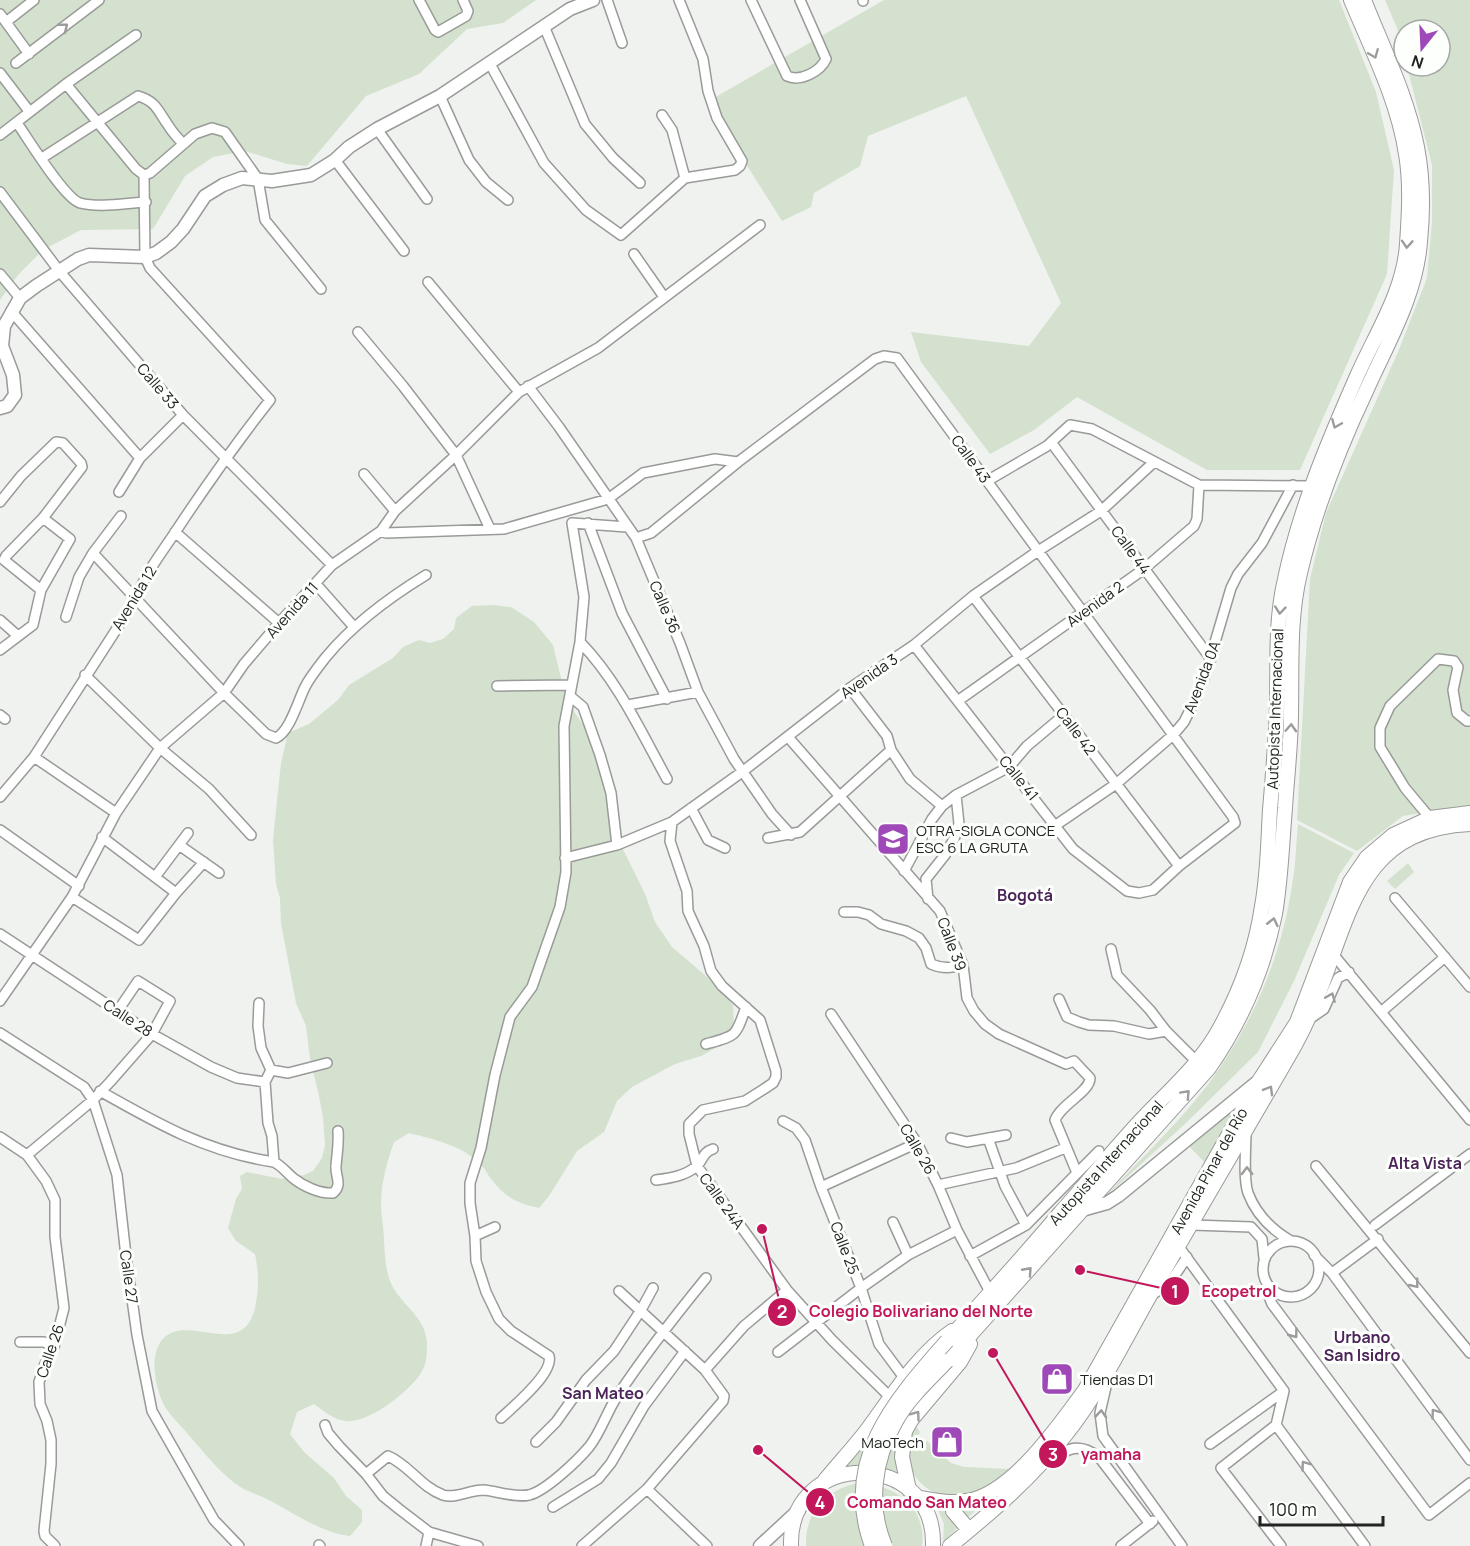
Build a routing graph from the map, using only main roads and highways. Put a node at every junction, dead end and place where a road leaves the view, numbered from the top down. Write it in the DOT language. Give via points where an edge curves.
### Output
graph roads {
  1 [pos="1352,0"];
  2 [pos="1364,0"];
  3 [pos="1470,813"];
  4 [pos="1433,822"];
  5 [pos="1470,824"];
  6 [pos="984,1320"];
  7 [pos="959,1327"];
  8 [pos="820,1485"];
  9 [pos="913,1494"];
  10 [pos="955,1502"];
  11 [pos="969,1530"];
  12 [pos="791,1546"];
  13 [pos="872,1546"];
  14 [pos="885,1546"];
  15 [pos="933,1546"];
  16 [pos="950,1546"];
  1 -- 7 [label="main road, Autopista Internacional, one-way" via="1403,136 1408,181 1407,243 1404,270 1312,486 1287,568 1279,612 1277,727 1260,920 1237,993 1197,1062"];
  6 -- 2 [label="main road, Autopista Internacional, one-way" via="1222,1049 1253,987 1272,927 1291,720 1292,624 1300,573 1329,478 1408,299 1420,246 1417,147 1404,99"];
  3 -- 4 [label="main road, Avenida Pinar del Río"];
  4 -- 5 [label="main road, Avenida Pinar del Río"];
  4 -- 10 [label="main road, Avenida Pinar del Río" via="1393,834 1367,856 1350,882 1297,1022 1259,1081 1099,1367 1068,1414 1051,1437 1001,1484 988,1494"];
  11 -- 4 [label="main road, Avenida Pinar del Río, one-way" via="1033,1472 1081,1416 1150,1296 1183,1252 1191,1225 1308,1020 1353,901 1371,871 1394,848"];
  9 -- 6 [label="main road, Autopista Internacional, one-way" via="902,1458 905,1431 960,1362"];
  6 -- 14 [label="main road, Autopista Internacional, bridge" via="896,1420 881,1455 874,1488"];
  7 -- 8 [label="main road" via="934,1343"];
  7 -- 13 [label="main road, Autopista Internacional, bridge" via="886,1416 870,1452 864,1506"];
  8 -- 9 [label="main road" via="842,1475 863,1472 891,1478"];
  8 -- 12 [label="main road" via="799,1510"];
  9 -- 10 [label="main road, Avenida Pinar del Río"];
  9 -- 15 [label="main road, Autopista Internacional" via="929,1521"];
  10 -- 11 [label="main road" via="953,1511"];
  11 -- 16 [label="main road, Avenida Pinar del Río"];
}
